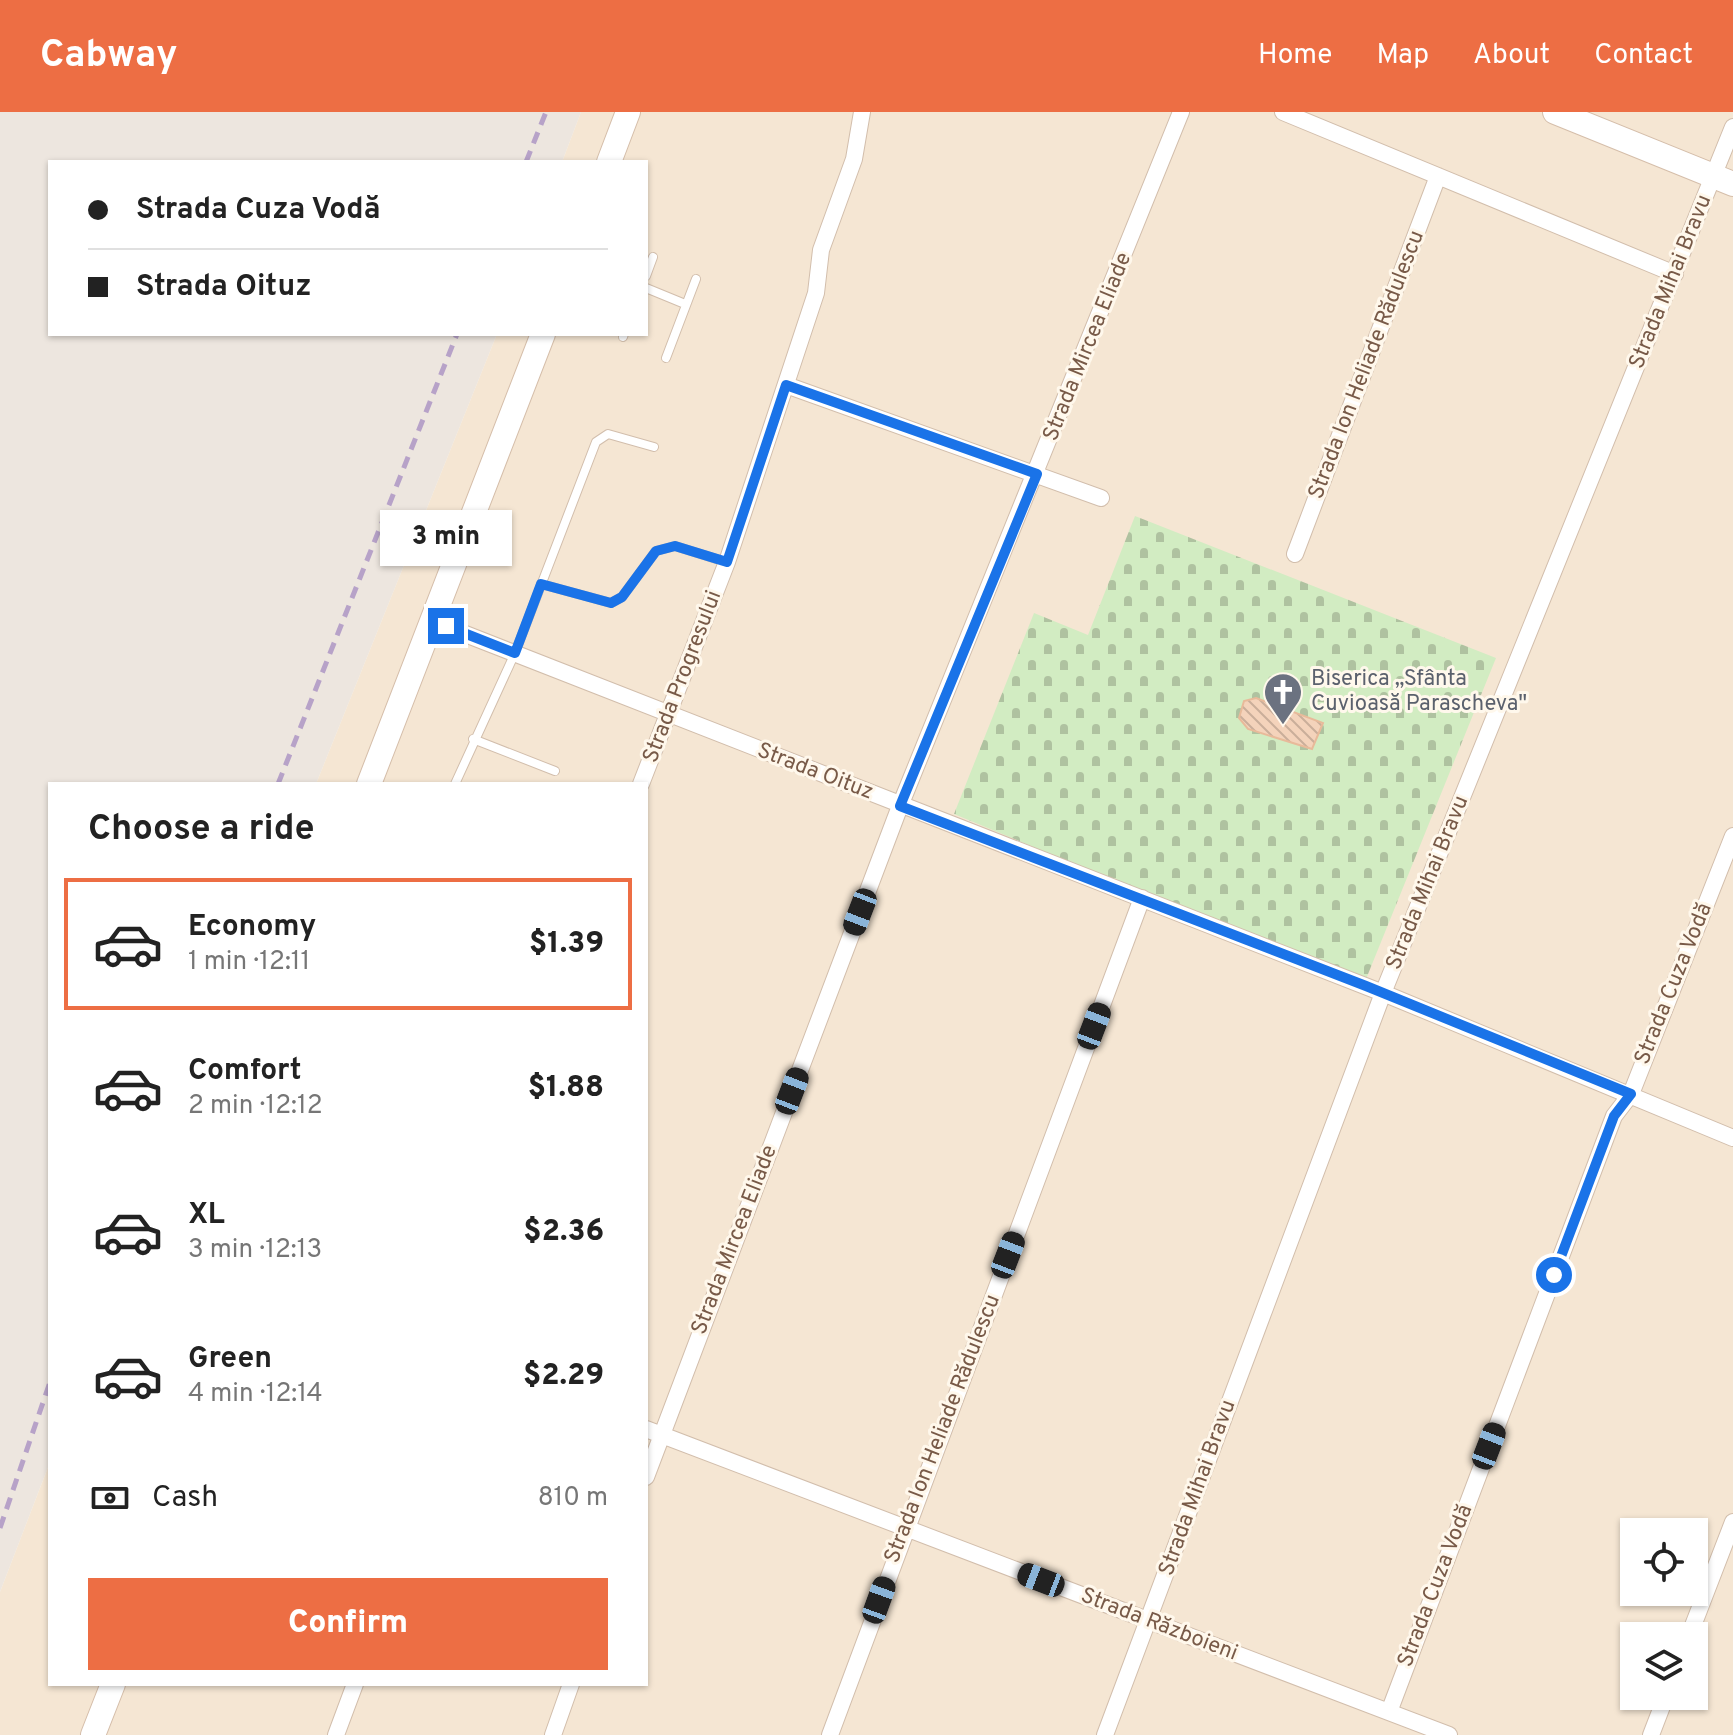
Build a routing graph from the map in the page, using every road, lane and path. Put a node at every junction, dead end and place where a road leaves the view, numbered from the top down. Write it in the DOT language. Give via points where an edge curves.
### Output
graph roads {
  1 [pos="628,112"];
  2 [pos="862,112"];
  3 [pos="1181,112"];
  4 [pos="1283,112"];
  5 [pos="1555,112"];
  6 [pos="1733,127"];
  7 [pos="610,160"];
  8 [pos="1438,176"];
  9 [pos="1723,180"];
  10 [pos="653,257"];
  11 [pos="648,271"];
  12 [pos="1675,274"];
  13 [pos="696,279"];
  14 [pos="648,289"];
  15 [pos="685,304"];
  16 [pos="542,336"];
  17 [pos="666,358"];
  18 [pos="786,385"];
  19 [pos="654,447"];
  20 [pos="1037,474"];
  21 [pos="1101,498"];
  22 [pos="1295,554"];
  23 [pos="727,562"];
  24 [pos="541,584"];
  25 [pos="432,621"];
  26 [pos="515,653"];
  27 [pos="669,715"];
  28 [pos="473,739"];
  29 [pos="555,771"];
  30 [pos="370,782"];
  31 [pos="456,782"];
  32 [pos="642,782"];
  33 [pos="900,806"];
  34 [pos="1733,836"];
  35 [pos="1142,898"];
  36 [pos="1383,993"];
  37 [pos="1631,1094"];
  38 [pos="1733,1138"];
  39 [pos="654,1432"];
  40 [pos="648,1466"];
  41 [pos="1733,1522"];
  42 [pos="905,1529"];
  43 [pos="1148,1621"];
  44 [pos="1694,1622"];
  45 [pos="112,1686"];
  46 [pos="354,1686"];
  47 [pos="570,1686"];
  48 [pos="1661,1710"];
  49 [pos="1389,1712"];
  50 [pos="93,1735"];
  51 [pos="336,1735"];
  52 [pos="553,1735"];
  53 [pos="830,1735"];
  54 [pos="1105,1735"];
  55 [pos="1449,1735"];
  56 [pos="1651,1735"];
  1 -- 7 [label="street"];
  2 -- 18 [label="street, Strada Progresului" via="854,159 821,250 816,293"];
  3 -- 20 [label="street, Strada Mircea Eliade"];
  4 -- 8 [label="street"];
  5 -- 9 [label="street"];
  6 -- 9 [label="street, Strada Mihai Bravu"];
  8 -- 12 [label="street"];
  8 -- 22 [label="street, Strada Ion Heliade Rădulescu"];
  9 -- 12 [label="street, Strada Mihai Bravu"];
  10 -- 11 [label="lane"];
  12 -- 36 [label="street, Strada Mihai Bravu"];
  13 -- 15 [label="lane"];
  14 -- 15 [label="lane"];
  15 -- 17 [label="lane"];
  16 -- 25 [label="street"];
  18 -- 20 [label="street"];
  18 -- 23 [label="street, Strada Progresului"];
  19 -- 24 [label="lane" via="608,434 596,442"];
  20 -- 21 [label="street"];
  20 -- 33 [label="street, Strada Mircea Eliade"];
  23 -- 24 [label="lane" via="675,546 656,551 622,597 611,603"];
  23 -- 27 [label="street, Strada Progresului"];
  24 -- 26 [label="lane"];
  25 -- 26 [label="street, Strada Oituz"];
  25 -- 30 [label="street"];
  26 -- 27 [label="street, Strada Oituz"];
  26 -- 28 [label="lane"];
  27 -- 32 [label="street, Strada Progresului"];
  27 -- 33 [label="street, Strada Oituz"];
  28 -- 29 [label="lane"];
  28 -- 31 [label="lane"];
  33 -- 35 [label="street, Strada Oituz"];
  33 -- 39 [label="street, Strada Mircea Eliade"];
  34 -- 37 [label="street, Strada Cuza Vodă"];
  35 -- 36 [label="street, Strada Oituz"];
  35 -- 42 [label="street, Strada Ion Heliade Rădulescu"];
  36 -- 37 [label="street, Strada Oituz"];
  36 -- 43 [label="street, Strada Mihai Bravu"];
  37 -- 38 [label="street, Strada Oituz"];
  37 -- 49 [label="street, Strada Cuza Vodă" via="1614,1116"];
  39 -- 40 [label="street, Strada Mircea Eliade"];
  39 -- 42 [label="street, Strada Războieni"];
  41 -- 44 [label="street"];
  42 -- 43 [label="street, Strada Războieni"];
  42 -- 53 [label="street, Strada Ion Heliade Rădulescu"];
  43 -- 49 [label="street, Strada Războieni"];
  43 -- 54 [label="street, Strada Mihai Bravu"];
  45 -- 50 [label="street"];
  46 -- 51 [label="street"];
  47 -- 52 [label="street"];
  48 -- 56 [label="street"];
  49 -- 55 [label="street, Strada Războieni"];
}
